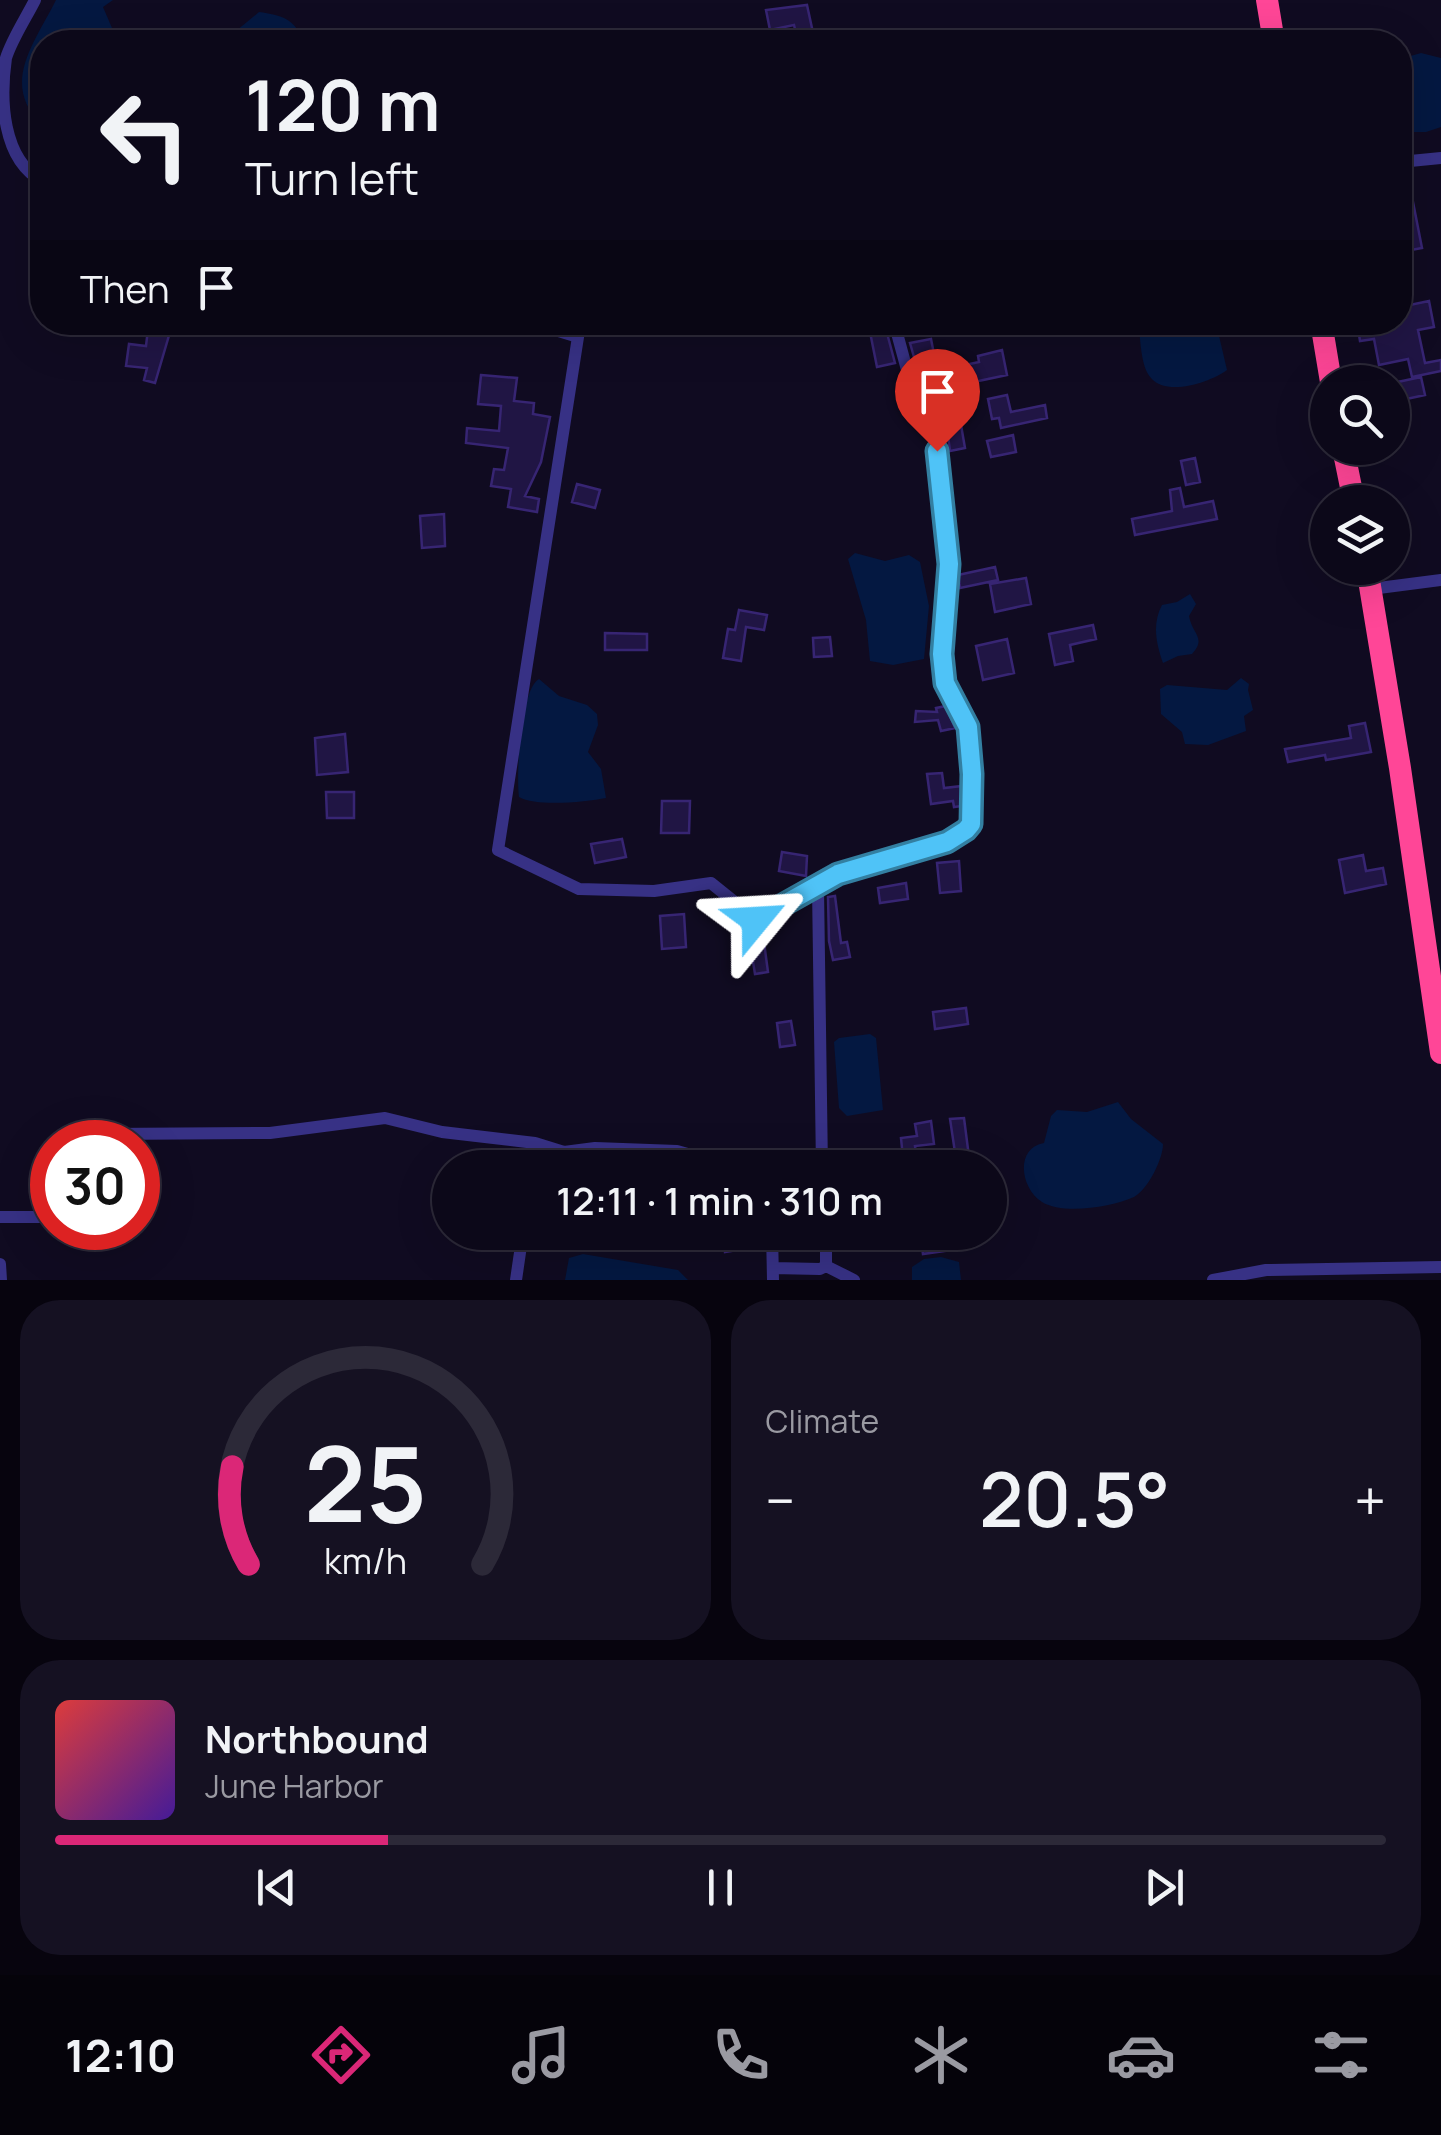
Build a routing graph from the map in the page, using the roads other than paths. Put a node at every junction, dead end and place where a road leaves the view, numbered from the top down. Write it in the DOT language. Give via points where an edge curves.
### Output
graph roads {
  1 [pos="35,0"];
  2 [pos="1267,0"];
  3 [pos="1272,30"];
  4 [pos="1441,158"];
  5 [pos="1412,161"];
  6 [pos="30,174"];
  7 [pos="569,335"];
  8 [pos="898,335"];
  9 [pos="1323,335"];
  10 [pos="1328,365"];
  11 [pos="1410,579"];
  12 [pos="1441,580"];
  13 [pos="1370,585"];
  14 [pos="818,888"];
  15 [pos="1441,1053"];
  16 [pos="160,1133"];
  17 [pos="536,1143"];
  18 [pos="535,1150"];
  19 [pos="562,1150"];
  20 [pos="582,1150"];
  21 [pos="678,1150"];
  22 [pos="822,1150"];
  23 [pos="0,1217"];
  24 [pos="30,1217"];
  25 [pos="520,1250"];
  26 [pos="826,1250"];
  27 [pos="0,1264"];
  28 [pos="826,1266"];
  29 [pos="1441,1267"];
  30 [pos="773,1274"];
  31 [pos="0,1280"];
  32 [pos="516,1280"];
  33 [pos="854,1280"];
  34 [pos="1213,1280"];
  1 -- 6 [label="street" via="6,57 4,130"];
  2 -- 3 [label="highway"];
  4 -- 5 [label="street"];
  7 -- 14 [label="street" via="578,338 498,850 579,889 711,884 756,920"];
  8 -- 14 [label="street" via="908,370 930,387 934,400 949,564 942,654 945,683 968,727 971,824 947,842 838,874"];
  9 -- 10 [label="highway"];
  11 -- 12 [label="street"];
  13 -- 15 [label="highway"];
  14 -- 22 [label="street"];
  16 -- 17 [label="street" via="270,1132 384,1118"];
  17 -- 18 [label="street"];
  17 -- 19 [label="street"];
  20 -- 21 [label="street"];
  23 -- 24 [label="street"];
  25 -- 32 [label="street"];
  26 -- 28 [label="street"];
  27 -- 31 [label="street"];
  28 -- 30 [label="street"];
  28 -- 33 [label="street"];
  29 -- 34 [label="street" via="1266,1270"];
}
